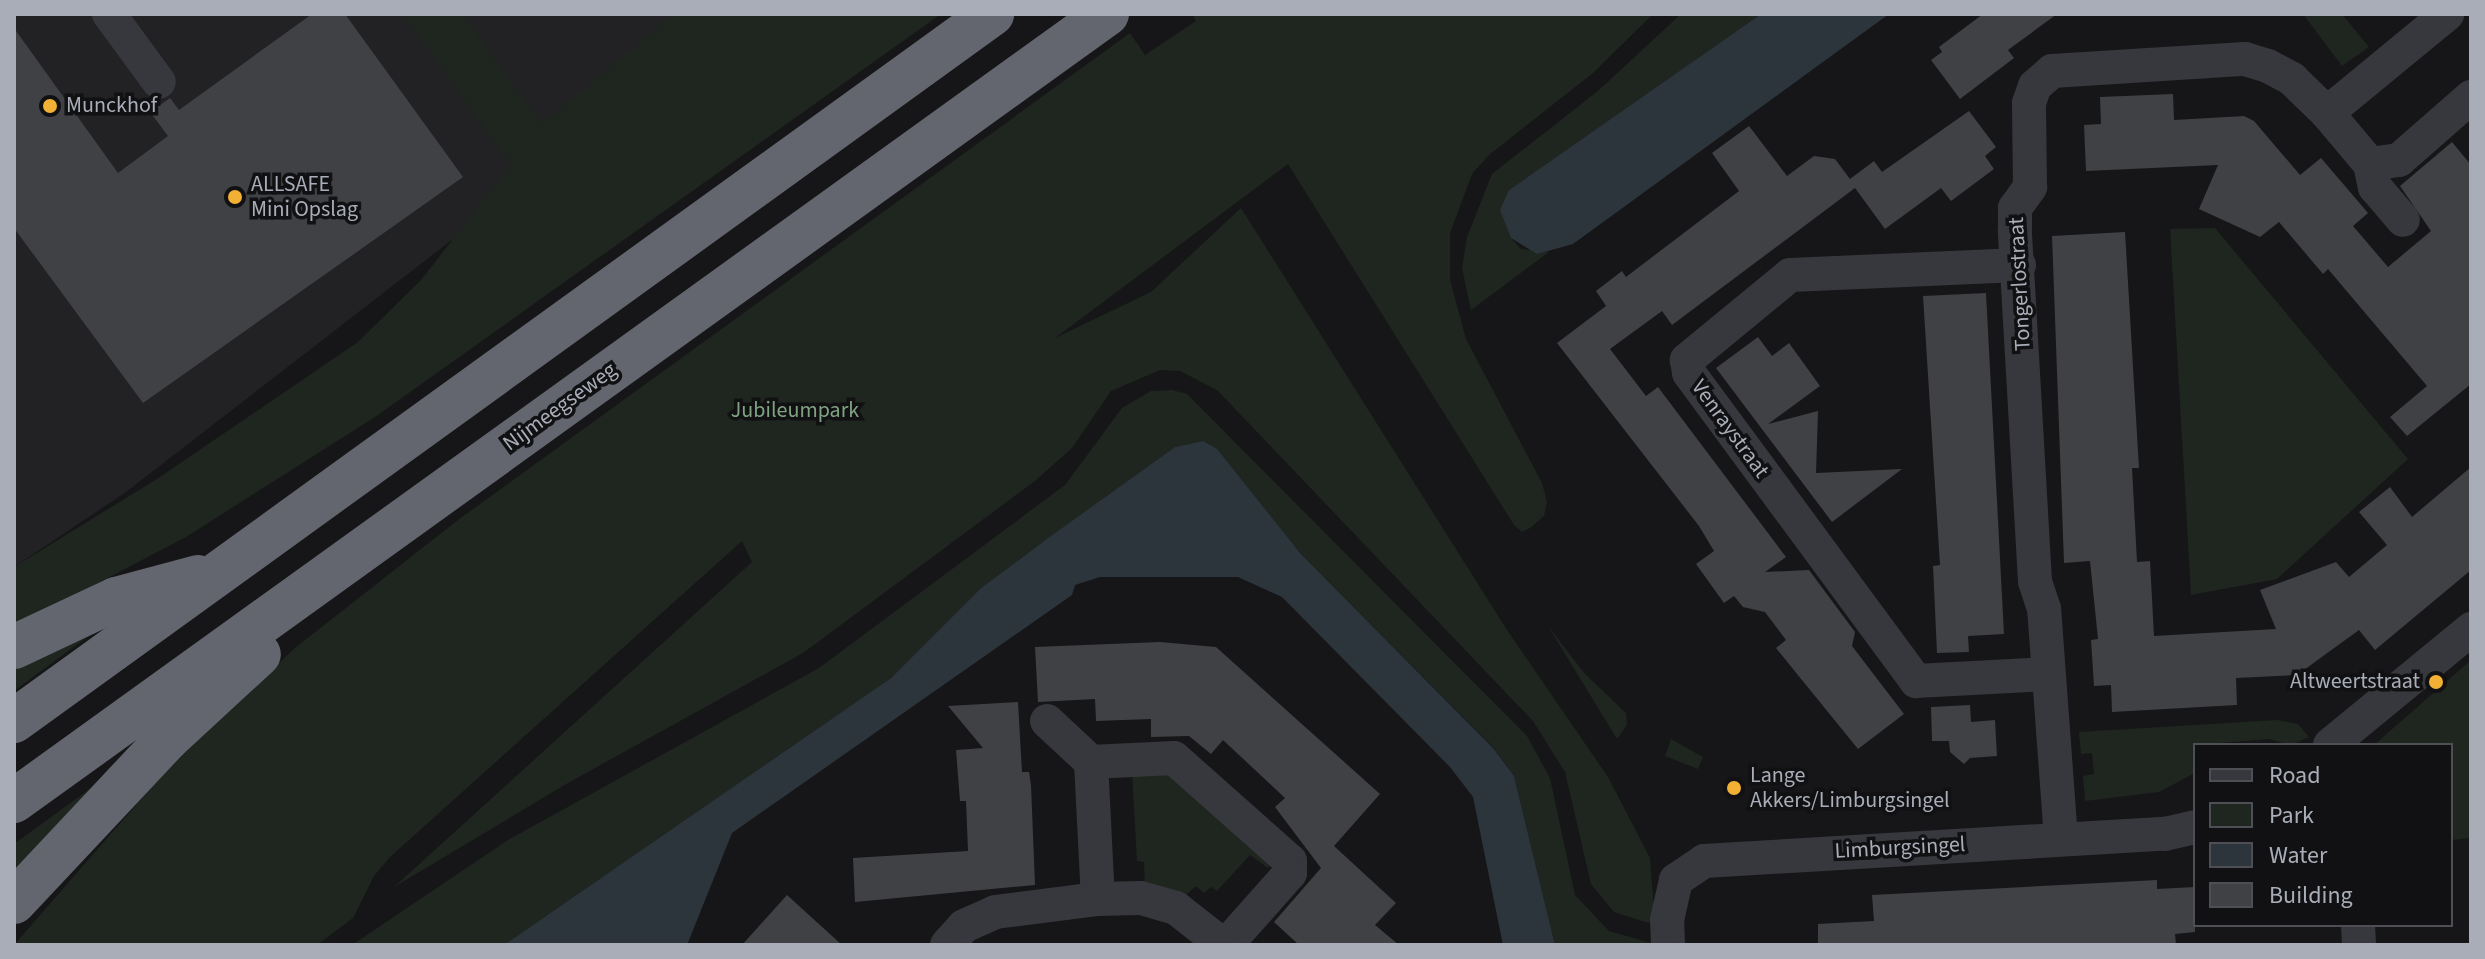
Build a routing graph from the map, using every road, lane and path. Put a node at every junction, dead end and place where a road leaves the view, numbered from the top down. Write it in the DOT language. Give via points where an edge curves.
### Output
graph roads {
  1 [pos="109,14"];
  2 [pos="992,14"];
  3 [pos="1107,14"];
  4 [pos="2447,14"];
  5 [pos="159,82"];
  6 [pos="2471,97"];
  7 [pos="2327,113"];
  8 [pos="2370,164"];
  9 [pos="2403,220"];
  10 [pos="2019,265"];
  11 [pos="223,571"];
  12 [pos="321,579"];
  13 [pos="2471,629"];
  14 [pos="14,647"];
  15 [pos="2048,674"];
  16 [pos="14,721"];
  17 [pos="1047,721"];
  18 [pos="2332,743"];
  19 [pos="1091,762"];
  20 [pos="14,801"];
  21 [pos="2193,827"];
  22 [pos="2061,839"];
  23 [pos="1098,899"];
  24 [pos="14,902"];
  25 [pos="947,945"];
  26 [pos="1224,945"];
  27 [pos="1668,945"];
  1 -- 5 [label="street"];
  2 -- 11 [label="highway"];
  3 -- 12 [label="highway, Nijmeegseweg"];
  4 -- 7 [label="street"];
  6 -- 8 [label="street" via="2399,160"];
  7 -- 8 [label="street, Tongerlostraat"];
  7 -- 10 [label="street, Tongerlostraat" via="2292,79 2245,59 2052,71 2035,86 2029,103 2030,187 2015,208"];
  8 -- 9 [label="street, Tongerlostraat" via="2375,187"];
  10 -- 15 [label="street, Tongerlostraat" via="2035,581 2044,609"];
  10 -- 15 [label="street, Venraystraat" via="1790,275 1687,360 1689,373 1916,681"];
  11 -- 14 [label="highway" via="116,599"];
  11 -- 16 [label="highway"];
  12 -- 20 [label="highway, Nijmeegseweg"];
  12 -- 24 [label="highway" via="288,628 167,739"];
  13 -- 18 [label="street"];
  15 -- 22 [label="street, Tongerlostraat"];
  17 -- 19 [label="street"];
  19 -- 23 [label="street"];
  19 -- 26 [label="street" via="1174,758 1290,861 1290,873"];
  21 -- 22 [label="street, Limburgsingel" via="2165,834"];
  22 -- 27 [label="street, Limburgsingel" via="1704,861 1676,880 1667,920"];
  23 -- 25 [label="street" via="995,912 964,926"];
  23 -- 26 [label="street" via="1141,898 1176,908"];
}
